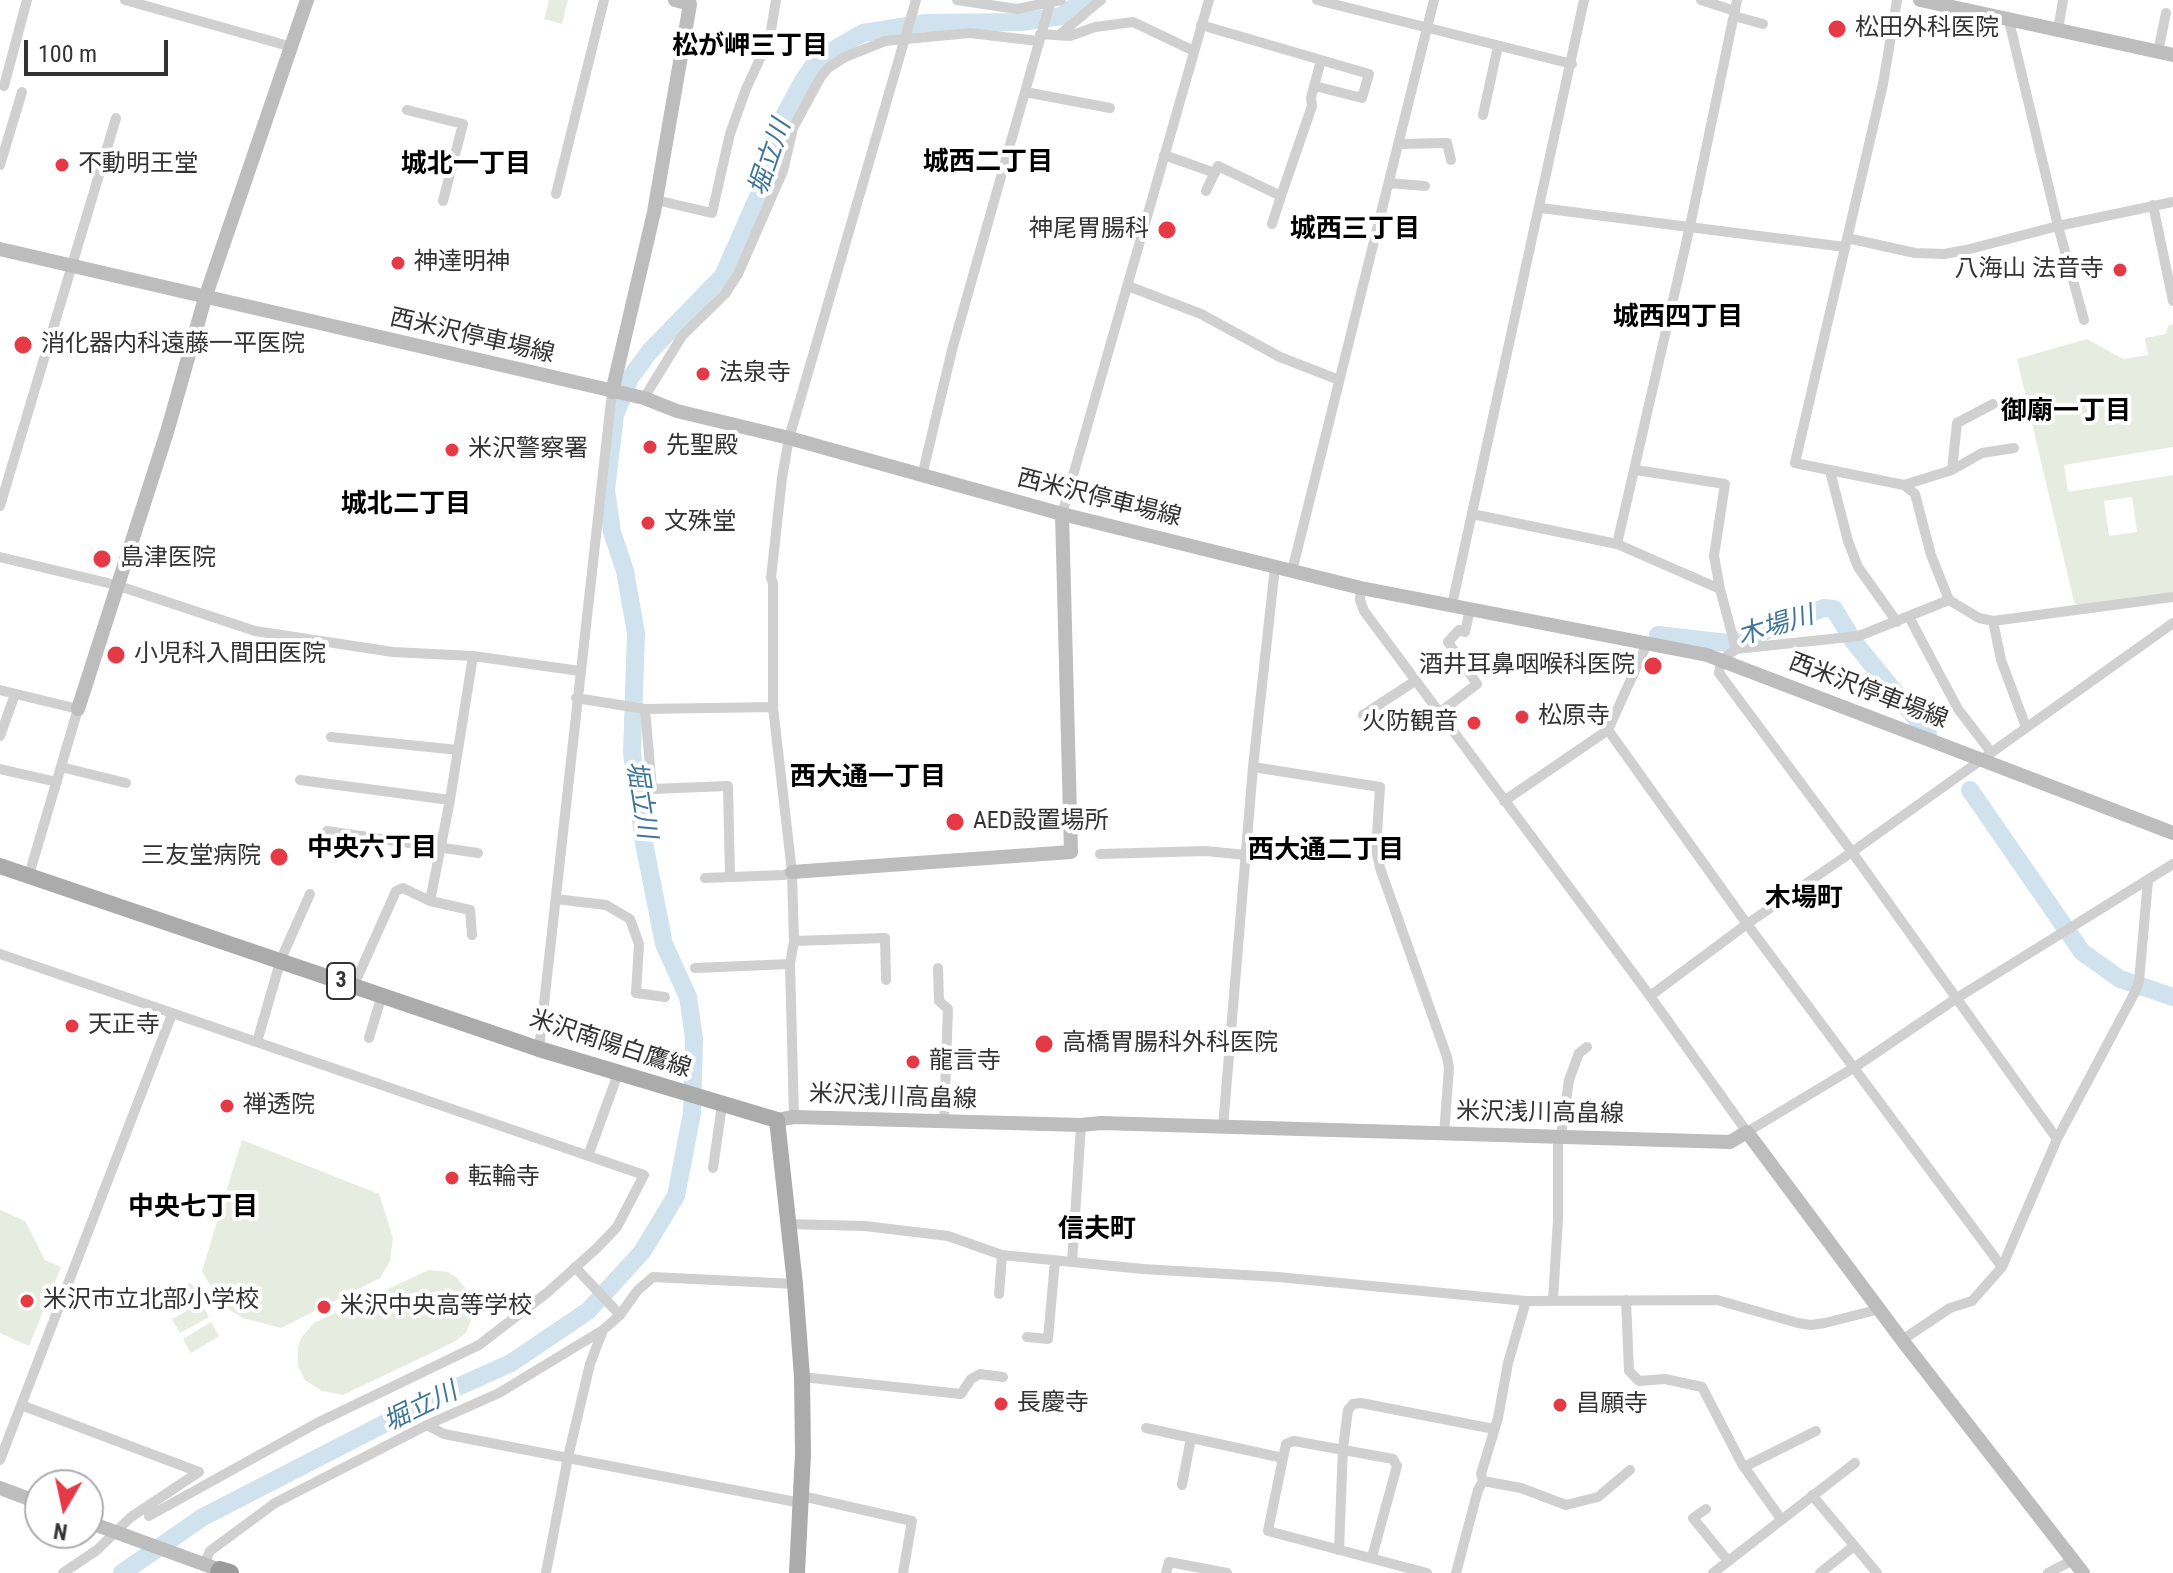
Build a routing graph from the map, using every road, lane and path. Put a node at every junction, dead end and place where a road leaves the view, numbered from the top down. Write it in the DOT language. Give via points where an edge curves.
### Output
graph roads {
  1 [pos="27,0"];
  2 [pos="125,0"];
  3 [pos="307,0"];
  4 [pos="604,0"];
  5 [pos="776,0"];
  6 [pos="916,0"];
  7 [pos="957,0"];
  8 [pos="1101,0"];
  9 [pos="1209,0"];
  10 [pos="1317,0"];
  11 [pos="1434,0"];
  12 [pos="1584,0"];
  13 [pos="1701,0"];
  14 [pos="1897,0"];
  15 [pos="1920,0"];
  16 [pos="2063,0"];
  17 [pos="685,1"];
  18 [pos="1053,1"];
  19 [pos="1735,9"];
  20 [pos="2166,13"];
  21 [pos="2009,21"];
  22 [pos="1763,24"];
  23 [pos="1201,25"];
  24 [pos="1426,29"];
  25 [pos="2058,30"];
  26 [pos="1040,35"];
  27 [pos="1059,35"];
  28 [pos="905,38"];
  29 [pos="1498,46"];
  30 [pos="292,47"];
  31 [pos="1194,51"];
  32 [pos="2158,52"];
  33 [pos="2173,55"];
  34 [pos="1321,60"];
  35 [pos="1572,64"];
  36 [pos="4,86"];
  37 [pos="1315,86"];
  38 [pos="22,92"];
  39 [pos="1025,92"];
  40 [pos="1110,108"];
  41 [pos="407,110"];
  42 [pos="1483,115"];
  43 [pos="116,118"];
  44 [pos="1399,144"];
  45 [pos="1164,155"];
  46 [pos="1451,160"];
  47 [pos="1,161"];
  48 [pos="1215,173"];
  49 [pos="1389,183"];
  50 [pos="1425,186"];
  51 [pos="1206,191"];
  52 [pos="556,194"];
  53 [pos="1281,196"];
  54 [pos="656,200"];
  55 [pos="443,201"];
  56 [pos="2173,202"];
  57 [pos="2153,205"];
  58 [pos="1541,208"];
  59 [pos="1272,224"];
  60 [pos="1690,226"];
  61 [pos="2058,226"];
  62 [pos="1846,242"];
  63 [pos="0,249"];
  64 [pos="71,265"];
  65 [pos="1128,286"];
  66 [pos="205,298"];
  67 [pos="2173,301"];
  68 [pos="2084,320"];
  69 [pos="1339,380"];
  70 [pos="614,392"];
  71 [pos="644,398"];
  72 [pos="1993,404"];
  73 [pos="789,438"];
  74 [pos="2014,448"];
  75 [pos="1636,470"];
  76 [pos="1952,470"];
  77 [pos="5,471"];
  78 [pos="1830,471"];
  79 [pos="922,476"];
  80 [pos="1904,485"];
  81 [pos="0,506"];
  82 [pos="1062,514"];
  83 [pos="1472,514"];
  84 [pos="1617,544"];
  85 [pos="0,557"];
  86 [pos="1275,567"];
  87 [pos="1292,571"];
  88 [pos="116,585"];
  89 [pos="1361,588"];
  90 [pos="1720,589"];
  91 [pos="2173,597"];
  92 [pos="1949,600"];
  93 [pos="1452,605"];
  94 [pos="1470,609"];
  95 [pos="1909,617"];
  96 [pos="1993,621"];
  97 [pos="1897,622"];
  98 [pos="2173,623"];
  99 [pos="1647,644"];
  100 [pos="1736,649"];
  101 [pos="473,656"];
  102 [pos="1721,661"];
  103 [pos="580,671"];
  104 [pos="1415,681"];
  105 [pos="0,690"];
  106 [pos="15,694"];
  107 [pos="576,698"];
  108 [pos="773,707"];
  109 [pos="78,709"];
  110 [pos="645,709"];
  111 [pos="1439,713"];
  112 [pos="1363,715"];
  113 [pos="2026,727"];
  114 [pos="1608,730"];
  115 [pos="0,736"];
  116 [pos="331,737"];
  117 [pos="458,750"];
  118 [pos="1987,755"];
  119 [pos="61,767"];
  120 [pos="1253,767"];
  121 [pos="0,769"];
  122 [pos="300,780"];
  123 [pos="57,782"];
  124 [pos="126,783"];
  125 [pos="450,800"];
  126 [pos="1504,801"];
  127 [pos="327,831"];
  128 [pos="2173,833"];
  129 [pos="442,848"];
  130 [pos="1852,852"];
  131 [pos="478,853"];
  132 [pos="1100,854"];
  133 [pos="1246,855"];
  134 [pos="2173,864"];
  135 [pos="0,866"];
  136 [pos="792,872"];
  137 [pos="29,875"];
  138 [pos="730,876"];
  139 [pos="705,878"];
  140 [pos="2148,881"];
  141 [pos="310,894"];
  142 [pos="556,899"];
  143 [pos="430,901"];
  144 [pos="1747,924"];
  145 [pos="472,935"];
  146 [pos="794,941"];
  147 [pos="0,954"];
  148 [pos="281,959"];
  149 [pos="790,964"];
  150 [pos="695,968"];
  151 [pos="938,968"];
  152 [pos="886,980"];
  153 [pos="354,985"];
  154 [pos="382,995"];
  155 [pos="1650,996"];
  156 [pos="665,997"];
  157 [pos="1957,998"];
  158 [pos="172,1014"];
  159 [pos="369,1038"];
  160 [pos="257,1042"];
  161 [pos="1587,1047"];
  162 [pos="539,1049"];
  163 [pos="1855,1067"];
  164 [pos="618,1074"];
  165 [pos="718,1104"];
  166 [pos="794,1117"];
  167 [pos="777,1120"];
  168 [pos="944,1121"];
  169 [pos="1081,1125"];
  170 [pos="1223,1127"];
  171 [pos="1747,1132"];
  172 [pos="1444,1134"];
  173 [pos="1560,1135"];
  174 [pos="2057,1139"];
  175 [pos="588,1156"];
  176 [pos="713,1168"];
  177 [pos="788,1224"];
  178 [pos="1002,1255"];
  179 [pos="1055,1261"];
  180 [pos="1072,1262"];
  181 [pos="575,1267"];
  182 [pos="2002,1267"];
  183 [pos="795,1284"];
  184 [pos="999,1294"];
  185 [pos="1553,1300"];
  186 [pos="1626,1300"];
  187 [pos="1526,1301"];
  188 [pos="1880,1309"];
  189 [pos="618,1313"];
  190 [pos="603,1330"];
  191 [pos="1027,1337"];
  192 [pos="1902,1340"];
  193 [pos="802,1377"];
  194 [pos="1003,1377"];
  195 [pos="21,1405"];
  196 [pos="427,1425"];
  197 [pos="1146,1428"];
  198 [pos="1494,1429"];
  199 [pos="1816,1431"];
  200 [pos="1191,1438"];
  201 [pos="1343,1448"];
  202 [pos="568,1457"];
  203 [pos="1283,1458"];
  204 [pos="0,1460"];
  205 [pos="1855,1463"];
  206 [pos="1744,1467"];
  207 [pos="1630,1470"];
  208 [pos="1483,1481"];
  209 [pos="1182,1485"];
  210 [pos="0,1488"];
  211 [pos="1812,1495"];
  212 [pos="24,1497"];
  213 [pos="801,1500"];
  214 [pos="1706,1509"];
  215 [pos="149,1516"];
  216 [pos="1781,1519"];
  217 [pos="104,1528"];
  218 [pos="117,1533"];
  219 [pos="1854,1546"];
  220 [pos="1339,1550"];
  221 [pos="1372,1557"];
  222 [pos="2073,1560"];
  223 [pos="1728,1561"];
  224 [pos="218,1570"];
  225 [pos="63,1573"];
  226 [pos="546,1573"];
  227 [pos="797,1573"];
  228 [pos="905,1573"];
  229 [pos="1166,1573"];
  230 [pos="1227,1573"];
  231 [pos="1427,1573"];
  232 [pos="1456,1573"];
  233 [pos="1714,1573"];
  234 [pos="1820,1573"];
  235 [pos="1877,1573"];
  236 [pos="2048,1573"];
  237 [pos="2083,1573"];
  1 -- 36 [label="street"];
  2 -- 30 [label="street"];
  3 -- 30 [label="main road"];
  4 -- 52 [label="street"];
  5 -- 54 [label="street" via="770,37 730,134 712,213"];
  6 -- 28 [label="street"];
  7 -- 18 [label="street" via="1017,9"];
  8 -- 27 [label="street"];
  9 -- 23 [label="street"];
  10 -- 24 [label="street"];
  11 -- 24 [label="street"];
  12 -- 35 [label="street"];
  13 -- 19 [label="street"];
  14 -- 62 [label="street"];
  15 -- 21 [label="main road"];
  16 -- 25 [label="street"];
  17 -- 54 [label="main road"];
  18 -- 26 [label="street"];
  19 -- 22 [label="street"];
  19 -- 60 [label="street"];
  20 -- 32 [label="street"];
  21 -- 25 [label="main road"];
  21 -- 61 [label="street"];
  23 -- 31 [label="street"];
  23 -- 34 [label="street"];
  24 -- 29 [label="street"];
  24 -- 44 [label="street"];
  25 -- 32 [label="main road"];
  26 -- 27 [label="street"];
  26 -- 28 [label="street"];
  26 -- 39 [label="street"];
  27 -- 31 [label="street" via="1133,22"];
  28 -- 71 [label="street" via="845,57 820,78 793,128 783,171 738,274 682,336"];
  28 -- 73 [label="street"];
  29 -- 35 [label="street"];
  29 -- 42 [label="street"];
  30 -- 66 [label="main road"];
  31 -- 45 [label="street"];
  32 -- 33 [label="main road"];
  34 -- 37 [label="street"];
  34 -- 37 [label="street" via="1369,74 1362,98"];
  35 -- 58 [label="street"];
  37 -- 53 [label="street"];
  38 -- 47 [label="street"];
  39 -- 40 [label="street"];
  39 -- 79 [label="street"];
  41 -- 55 [label="street" via="463,124"];
  43 -- 64 [label="street"];
  44 -- 46 [label="street" via="1447,143"];
  44 -- 49 [label="street"];
  45 -- 48 [label="street"];
  45 -- 65 [label="street"];
  48 -- 51 [label="street"];
  48 -- 53 [label="street" via="1218,166"];
  49 -- 50 [label="street"];
  49 -- 69 [label="street"];
  53 -- 59 [label="street"];
  54 -- 70 [label="main road"];
  56 -- 57 [label="street"];
  57 -- 61 [label="street"];
  57 -- 67 [label="street"];
  58 -- 60 [label="street"];
  58 -- 83 [label="street"];
  60 -- 62 [label="street"];
  60 -- 75 [label="street"];
  61 -- 62 [label="street" via="1944,254"];
  61 -- 68 [label="street"];
  62 -- 78 [label="street" via="1795,463"];
  63 -- 64 [label="main road, 西米沢停車場線"];
  64 -- 66 [label="main road, 西米沢停車場線"];
  64 -- 77 [label="street"];
  65 -- 69 [label="street" via="1201,314 1280,357"];
  65 -- 82 [label="street"];
  66 -- 70 [label="main road, 西米沢停車場線"];
  66 -- 88 [label="main road"];
  69 -- 87 [label="street"];
  70 -- 71 [label="main road, 西米沢停車場線"];
  70 -- 103 [label="street"];
  71 -- 73 [label="main road, 西米沢停車場線"];
  72 -- 76 [label="street" via="1957,423"];
  73 -- 79 [label="main road, 西米沢停車場線"];
  73 -- 108 [label="street" via="771,578"];
  74 -- 76 [label="street" via="1982,453"];
  75 -- 84 [label="street"];
  75 -- 90 [label="street" via="1725,484 1714,556"];
  76 -- 80 [label="street"];
  77 -- 81 [label="street"];
  78 -- 80 [label="street"];
  78 -- 97 [label="street" via="1858,567"];
  79 -- 82 [label="main road, 西米沢停車場線"];
  80 -- 92 [label="street" via="1915,494"];
  82 -- 86 [label="main road, 西米沢停車場線"];
  82 -- 136 [label="main road" via="1071,852"];
  83 -- 84 [label="street"];
  83 -- 93 [label="street"];
  84 -- 90 [label="street"];
  85 -- 88 [label="street"];
  86 -- 87 [label="main road, 西米沢停車場線"];
  86 -- 120 [label="street"];
  87 -- 89 [label="main road, 西米沢停車場線"];
  88 -- 101 [label="street" via="255,631 393,652"];
  88 -- 109 [label="main road"];
  89 -- 93 [label="main road, 西米沢停車場線"];
  89 -- 104 [label="street" via="1364,611"];
  90 -- 100 [label="street"];
  91 -- 96 [label="street"];
  92 -- 95 [label="street"];
  92 -- 96 [label="street"];
  93 -- 94 [label="main road, 西米沢停車場線"];
  94 -- 99 [label="main road, 西米沢停車場線"];
  94 -- 111 [label="street" via="1465,632 1459,630 1448,642 1477,684"];
  95 -- 97 [label="street"];
  95 -- 118 [label="street"];
  96 -- 113 [label="street"];
  97 -- 100 [label="street" via="1859,636"];
  98 -- 113 [label="street"];
  99 -- 102 [label="main road, 西米沢停車場線"];
  99 -- 114 [label="street"];
  100 -- 102 [label="street"];
  101 -- 103 [label="street"];
  101 -- 117 [label="street"];
  102 -- 118 [label="main road, 西米沢停車場線"];
  102 -- 130 [label="street" via="1719,673"];
  103 -- 107 [label="street"];
  104 -- 111 [label="street"];
  104 -- 112 [label="street"];
  105 -- 106 [label="street"];
  106 -- 109 [label="street"];
  106 -- 115 [label="street"];
  107 -- 110 [label="street"];
  107 -- 142 [label="street"];
  108 -- 110 [label="street"];
  108 -- 136 [label="street"];
  109 -- 119 [label="street"];
  110 -- 138 [label="street" via="652,789 728,786"];
  111 -- 126 [label="street"];
  113 -- 118 [label="street"];
  114 -- 126 [label="street"];
  114 -- 144 [label="street"];
  116 -- 117 [label="street"];
  117 -- 125 [label="street"];
  118 -- 128 [label="main road, 西米沢停車場線"];
  118 -- 130 [label="street"];
  119 -- 123 [label="street"];
  119 -- 124 [label="street"];
  120 -- 133 [label="street"];
  120 -- 172 [label="street" via="1380,787 1380,868 1447,1057"];
  121 -- 123 [label="street"];
  122 -- 125 [label="street"];
  123 -- 137 [label="street"];
  125 -- 129 [label="street"];
  126 -- 155 [label="street"];
  127 -- 129 [label="street"];
  129 -- 131 [label="street"];
  129 -- 143 [label="street"];
  130 -- 144 [label="street"];
  130 -- 157 [label="street"];
  132 -- 133 [label="street"];
  133 -- 170 [label="street"];
  134 -- 140 [label="street"];
  135 -- 137 [label="main road, 米沢南陽白鷹線 / 3"];
  136 -- 138 [label="street"];
  136 -- 146 [label="street"];
  137 -- 148 [label="main road, 米沢南陽白鷹線 / 3"];
  138 -- 139 [label="street"];
  140 -- 157 [label="street"];
  140 -- 174 [label="street" via="2137,986"];
  141 -- 148 [label="street"];
  142 -- 156 [label="street" via="606,905 630,919 639,944 636,993"];
  142 -- 162 [label="street"];
  143 -- 145 [label="street" via="470,910"];
  143 -- 153 [label="street" via="403,888 396,891"];
  144 -- 155 [label="street"];
  144 -- 163 [label="street"];
  146 -- 149 [label="street"];
  146 -- 152 [label="street" via="885,938"];
  147 -- 158 [label="street"];
  148 -- 153 [label="main road, 米沢南陽白鷹線 / 3"];
  148 -- 160 [label="street"];
  149 -- 150 [label="street"];
  149 -- 166 [label="street"];
  151 -- 168 [label="street" via="939,1001 948,1009"];
  153 -- 154 [label="main road, 米沢南陽白鷹線 / 3"];
  154 -- 159 [label="street"];
  154 -- 162 [label="main road, 米沢南陽白鷹線 / 3"];
  155 -- 171 [label="street"];
  157 -- 163 [label="street"];
  157 -- 174 [label="street"];
  158 -- 160 [label="street"];
  158 -- 195 [label="street"];
  160 -- 175 [label="street"];
  161 -- 173 [label="street" via="1579,1053 1569,1080"];
  162 -- 164 [label="main road, 米沢南陽白鷹線 / 3"];
  163 -- 171 [label="street"];
  163 -- 182 [label="street"];
  164 -- 165 [label="main road, 米沢南陽白鷹線 / 3"];
  164 -- 175 [label="street"];
  165 -- 167 [label="main road, 米沢南陽白鷹線 / 3"];
  165 -- 176 [label="street"];
  166 -- 167 [label="main road, 米沢浅川高畠線"];
  166 -- 168 [label="main road, 米沢浅川高畠線"];
  167 -- 177 [label="main road"];
  168 -- 169 [label="main road, 米沢浅川高畠線"];
  169 -- 170 [label="main road, 米沢浅川高畠線"];
  169 -- 180 [label="street"];
  170 -- 172 [label="main road, 米沢浅川高畠線"];
  171 -- 173 [label="main road, 米沢浅川高畠線" via="1730,1142"];
  171 -- 188 [label="main road"];
  172 -- 173 [label="main road, 米沢浅川高畠線"];
  173 -- 185 [label="street"];
  174 -- 182 [label="street"];
  175 -- 181 [label="street" via="644,1175 617,1227"];
  177 -- 178 [label="street" via="948,1236"];
  177 -- 183 [label="main road"];
  178 -- 179 [label="street"];
  178 -- 184 [label="street"];
  179 -- 180 [label="street"];
  179 -- 191 [label="street" via="1048,1339"];
  180 -- 187 [label="street"];
  181 -- 189 [label="street"];
  181 -- 215 [label="street" via="479,1345 317,1423"];
  182 -- 192 [label="street" via="1972,1301 1950,1308"];
  183 -- 189 [label="street" via="653,1277"];
  183 -- 193 [label="main road"];
  185 -- 186 [label="street"];
  185 -- 187 [label="street"];
  186 -- 188 [label="street" via="1717,1300 1811,1325"];
  186 -- 206 [label="street" via="1629,1371 1639,1381 1665,1379 1702,1387"];
  187 -- 198 [label="street"];
  188 -- 192 [label="main road"];
  189 -- 190 [label="street"];
  190 -- 196 [label="street" via="499,1393"];
  190 -- 202 [label="street"];
  192 -- 222 [label="main road"];
  193 -- 194 [label="street" via="961,1394 980,1374"];
  193 -- 213 [label="main road"];
  195 -- 204 [label="street"];
  195 -- 218 [label="street" via="199,1472 131,1517"];
  196 -- 202 [label="street" via="444,1434"];
  196 -- 224 [label="street" via="257,1514 210,1551"];
  197 -- 200 [label="street"];
  198 -- 201 [label="street" via="1353,1404"];
  198 -- 208 [label="street"];
  199 -- 206 [label="street"];
  200 -- 203 [label="street"];
  200 -- 209 [label="street"];
  201 -- 203 [label="street" via="1294,1441 1286,1444"];
  201 -- 220 [label="street"];
  201 -- 221 [label="street" via="1393,1459 1397,1466"];
  202 -- 213 [label="street"];
  202 -- 226 [label="street"];
  203 -- 220 [label="street" via="1268,1531"];
  205 -- 211 [label="street"];
  206 -- 216 [label="street"];
  207 -- 208 [label="street" via="1598,1497 1566,1505"];
  208 -- 232 [label="street"];
  210 -- 212 [label="main road"];
  211 -- 216 [label="street"];
  211 -- 219 [label="street"];
  213 -- 227 [label="main road"];
  213 -- 228 [label="street" via="912,1521"];
  214 -- 223 [label="street" via="1693,1518"];
  216 -- 223 [label="street"];
  217 -- 218 [label="main road"];
  218 -- 224 [label="main road"];
  218 -- 225 [label="street"];
  219 -- 234 [label="street"];
  219 -- 235 [label="street"];
  220 -- 221 [label="street"];
  221 -- 231 [label="street"];
  222 -- 236 [label="street"];
  222 -- 237 [label="main road"];
  223 -- 233 [label="street"];
  229 -- 230 [label="street" via="1169,1562"];
}
